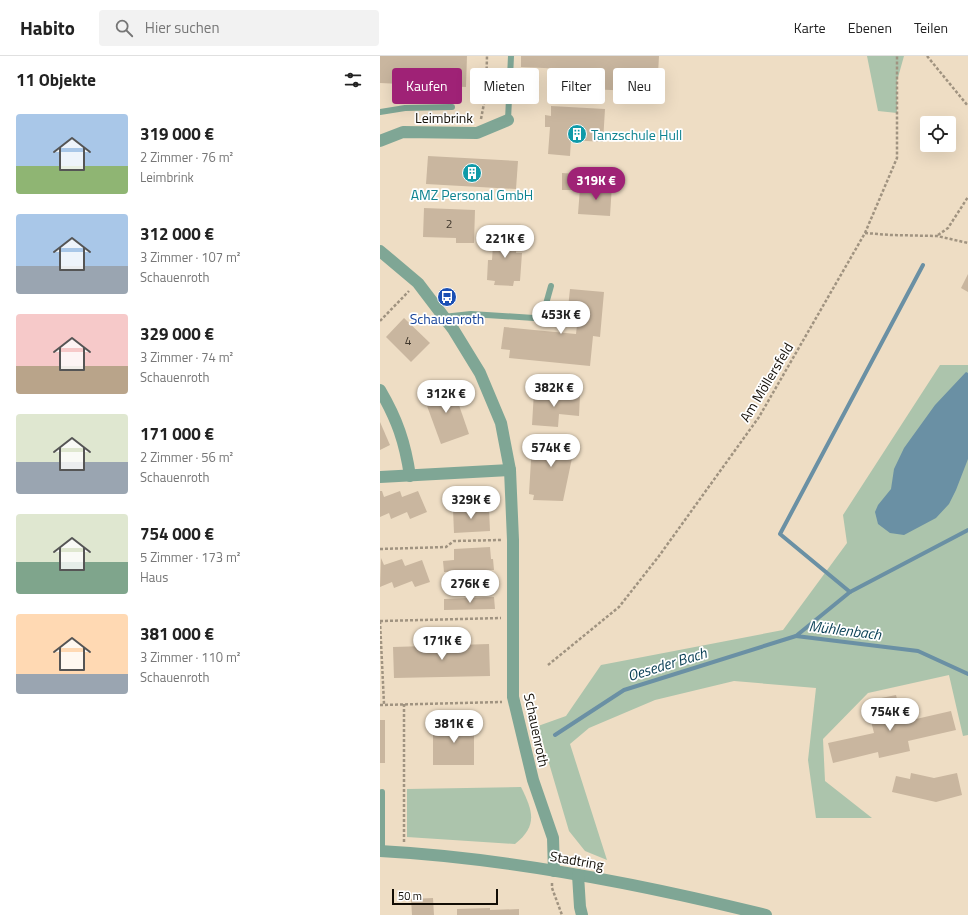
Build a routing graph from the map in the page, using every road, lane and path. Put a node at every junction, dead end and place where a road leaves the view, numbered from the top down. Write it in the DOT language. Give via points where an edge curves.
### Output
graph roads {
  1 [pos="487,56"];
  2 [pos="511,56"];
  3 [pos="896,56"];
  4 [pos="927,56"];
  5 [pos="968,106"];
  6 [pos="452,107"];
  7 [pos="380,112"];
  8 [pos="508,120"];
  9 [pos="477,133"];
  10 [pos="380,140"];
  11 [pos="968,197"];
  12 [pos="865,233"];
  13 [pos="937,236"];
  14 [pos="968,243"];
  15 [pos="380,251"];
  16 [pos="418,283"];
  17 [pos="551,286"];
  18 [pos="443,316"];
  19 [pos="380,321"];
  20 [pos="380,390"];
  21 [pos="510,470"];
  22 [pos="410,476"];
  23 [pos="380,477"];
  24 [pos="513,540"];
  25 [pos="380,549"];
  26 [pos="512,617"];
  27 [pos="380,620"];
  28 [pos="548,665"];
  29 [pos="515,702"];
  30 [pos="382,704"];
  31 [pos="404,704"];
  32 [pos="382,792"];
  33 [pos="381,851"];
  34 [pos="404,854"];
  35 [pos="554,871"];
  36 [pos="578,875"];
  37 [pos="562,915"];
  38 [pos="582,915"];
  39 [pos="766,915"];
  1 -- 9 [label="path" via="486,93"];
  2 -- 8 [label="lane"];
  3 -- 12 [label="path, Am Möllersfeld" via="896,158"];
  4 -- 5 [label="path"];
  6 -- 7 [label="lane" via="406,108"];
  8 -- 9 [label="street, Leimbrink"];
  9 -- 10 [label="street, Leimbrink" via="403,132"];
  11 -- 13 [label="path" via="948,228"];
  12 -- 13 [label="path"];
  12 -- 28 [label="path, Am Möllersfeld" via="759,418 659,556 618,607"];
  13 -- 14 [label="path"];
  15 -- 16 [label="street, Schauenroth"];
  16 -- 18 [label="street, Schauenroth"];
  16 -- 19 [label="path"];
  17 -- 18 [label="lane" via="544,311 534,318 471,314"];
  18 -- 21 [label="street, Schauenroth" via="480,372 501,423"];
  20 -- 22 [label="street" via="395,415 406,451"];
  21 -- 22 [label="street"];
  21 -- 24 [label="street, Schauenroth"];
  22 -- 23 [label="street"];
  24 -- 25 [label="path" via="454,541 446,548"];
  24 -- 26 [label="street, Schauenroth"];
  26 -- 27 [label="path"];
  26 -- 29 [label="street, Schauenroth"];
  27 -- 30 [label="path"];
  29 -- 31 [label="path"];
  29 -- 35 [label="street, Schauenroth" via="533,780 553,838"];
  30 -- 31 [label="path"];
  31 -- 34 [label="path"];
  32 -- 33 [label="lane"];
  33 -- 34 [label="street, Stadtring"];
  34 -- 35 [label="street, Stadtring" via="451,857"];
  35 -- 36 [label="street, Stadtring"];
  35 -- 37 [label="path" via="552,888"];
  36 -- 38 [label="street"];
  36 -- 39 [label="street, Stadtring"];
}
